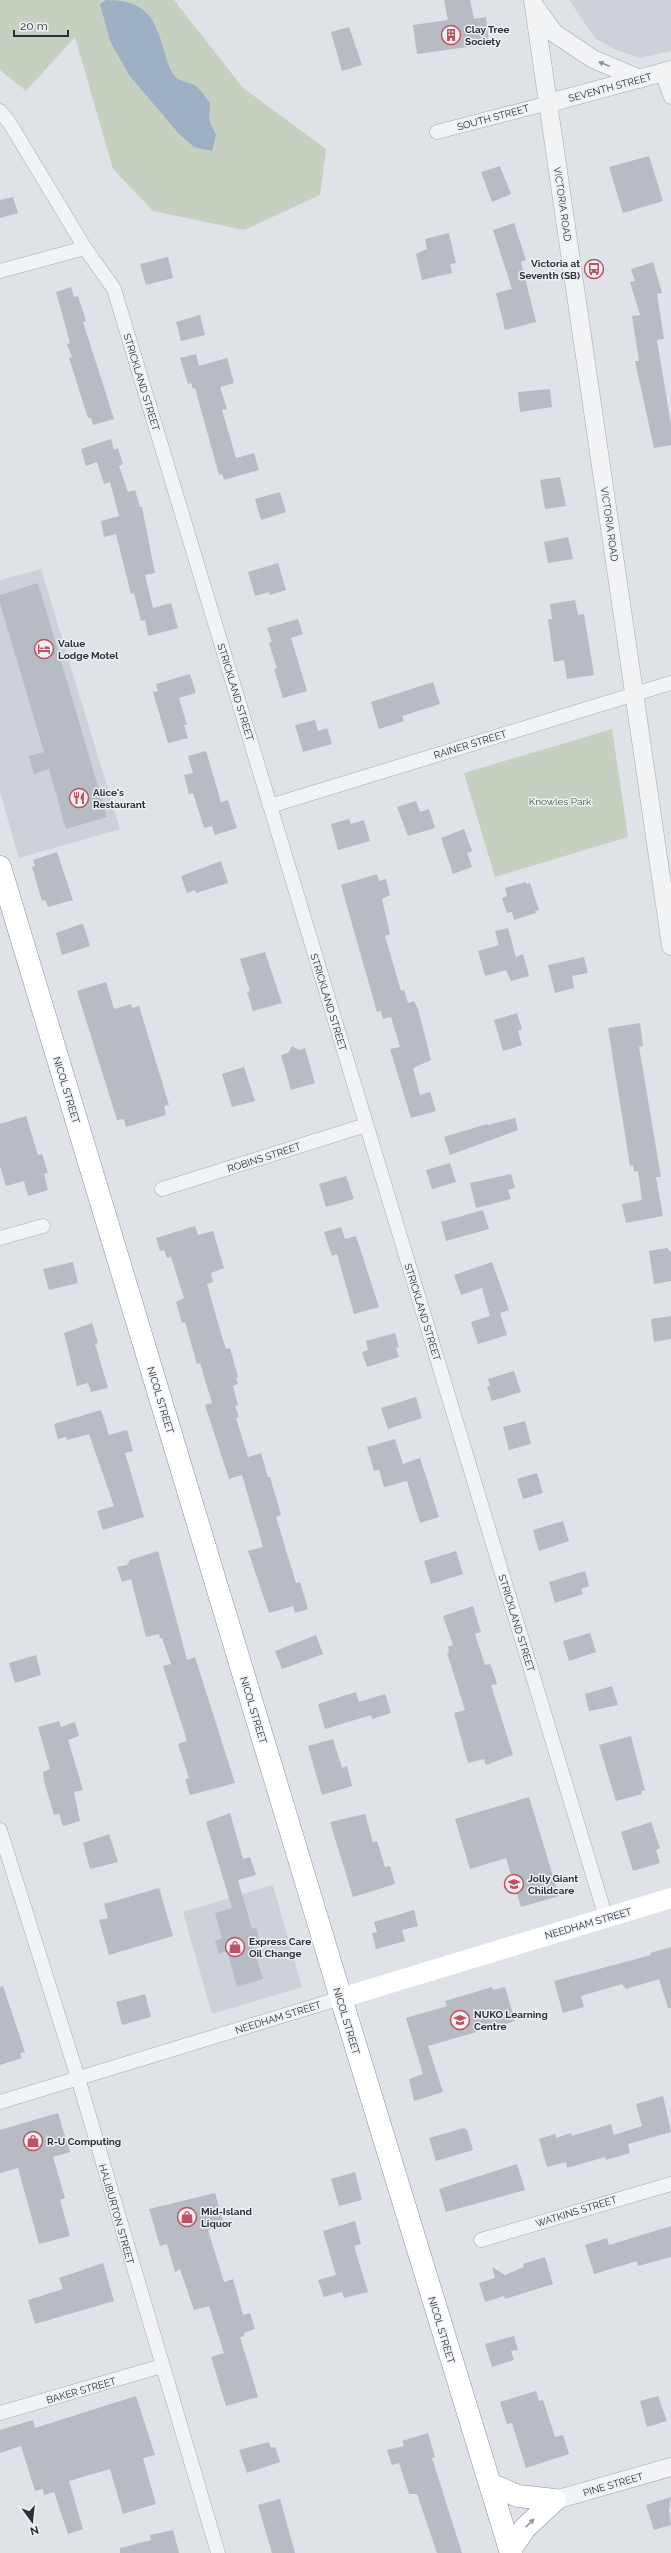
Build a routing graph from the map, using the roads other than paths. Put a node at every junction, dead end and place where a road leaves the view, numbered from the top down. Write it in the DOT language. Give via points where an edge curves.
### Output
graph roads {
  1 [pos="534,2"];
  2 [pos="666,72"];
  3 [pos="640,79"];
  4 [pos="671,97"];
  5 [pos="549,103"];
  6 [pos="0,111"];
  7 [pos="437,132"];
  8 [pos="85,248"];
  9 [pos="0,271"];
  10 [pos="671,683"];
  11 [pos="634,693"];
  12 [pos="270,806"];
  13 [pos="0,867"];
  14 [pos="671,946"];
  15 [pos="366,1125"];
  16 [pos="162,1189"];
  17 [pos="43,1226"];
  18 [pos="0,1238"];
  19 [pos="0,1830"];
  20 [pos="671,1898"];
  21 [pos="606,1918"];
  22 [pos="340,1998"];
  23 [pos="78,2078"];
  24 [pos="0,2102"];
  25 [pos="671,2184"];
  26 [pos="481,2240"];
  27 [pos="162,2366"];
  28 [pos="0,2413"];
  29 [pos="671,2467"];
  30 [pos="490,2484"];
  31 [pos="555,2500"];
  32 [pos="511,2552"];
  33 [pos="218,2553"];
  3 -- 1 [label="street, one-way" via="593,59 554,33"];
  1 -- 5 [label="street, VICTORIA ROAD"];
  2 -- 3 [label="street, SEVENTH STREET"];
  2 -- 4 [label="street"];
  3 -- 5 [label="street, SEVENTH STREET"];
  5 -- 7 [label="street, SOUTH STREET"];
  5 -- 11 [label="street, VICTORIA ROAD"];
  6 -- 8 [label="street, STRICKLAND STREET" via="10,122"];
  8 -- 9 [label="street"];
  8 -- 12 [label="street, STRICKLAND STREET" via="114,289"];
  10 -- 11 [label="street, RAINER STREET"];
  11 -- 12 [label="street, RAINER STREET"];
  11 -- 14 [label="street, VICTORIA ROAD"];
  12 -- 15 [label="street, STRICKLAND STREET"];
  13 -- 22 [label="highway, NICOL STREET"];
  15 -- 16 [label="street, ROBINS STREET"];
  15 -- 21 [label="street, STRICKLAND STREET"];
  17 -- 18 [label="street"];
  19 -- 23 [label="street, HALIBURTON STREET"];
  20 -- 21 [label="main road, NEEDHAM STREET"];
  21 -- 22 [label="main road, NEEDHAM STREET"];
  22 -- 23 [label="street, NEEDHAM STREET"];
  22 -- 30 [label="highway, NICOL STREET"];
  23 -- 24 [label="street, NEEDHAM STREET"];
  23 -- 27 [label="street, HALIBURTON STREET"];
  25 -- 26 [label="street, WATKINS STREET"];
  27 -- 28 [label="street, BAKER STREET"];
  27 -- 33 [label="street, HALIBURTON STREET"];
  29 -- 31 [label="street, PINE STREET"];
  30 -- 31 [label="highway" via="518,2496"];
  30 -- 32 [label="highway, NICOL STREET"];
  32 -- 31 [label="highway, one-way" via="525,2528"];
}
